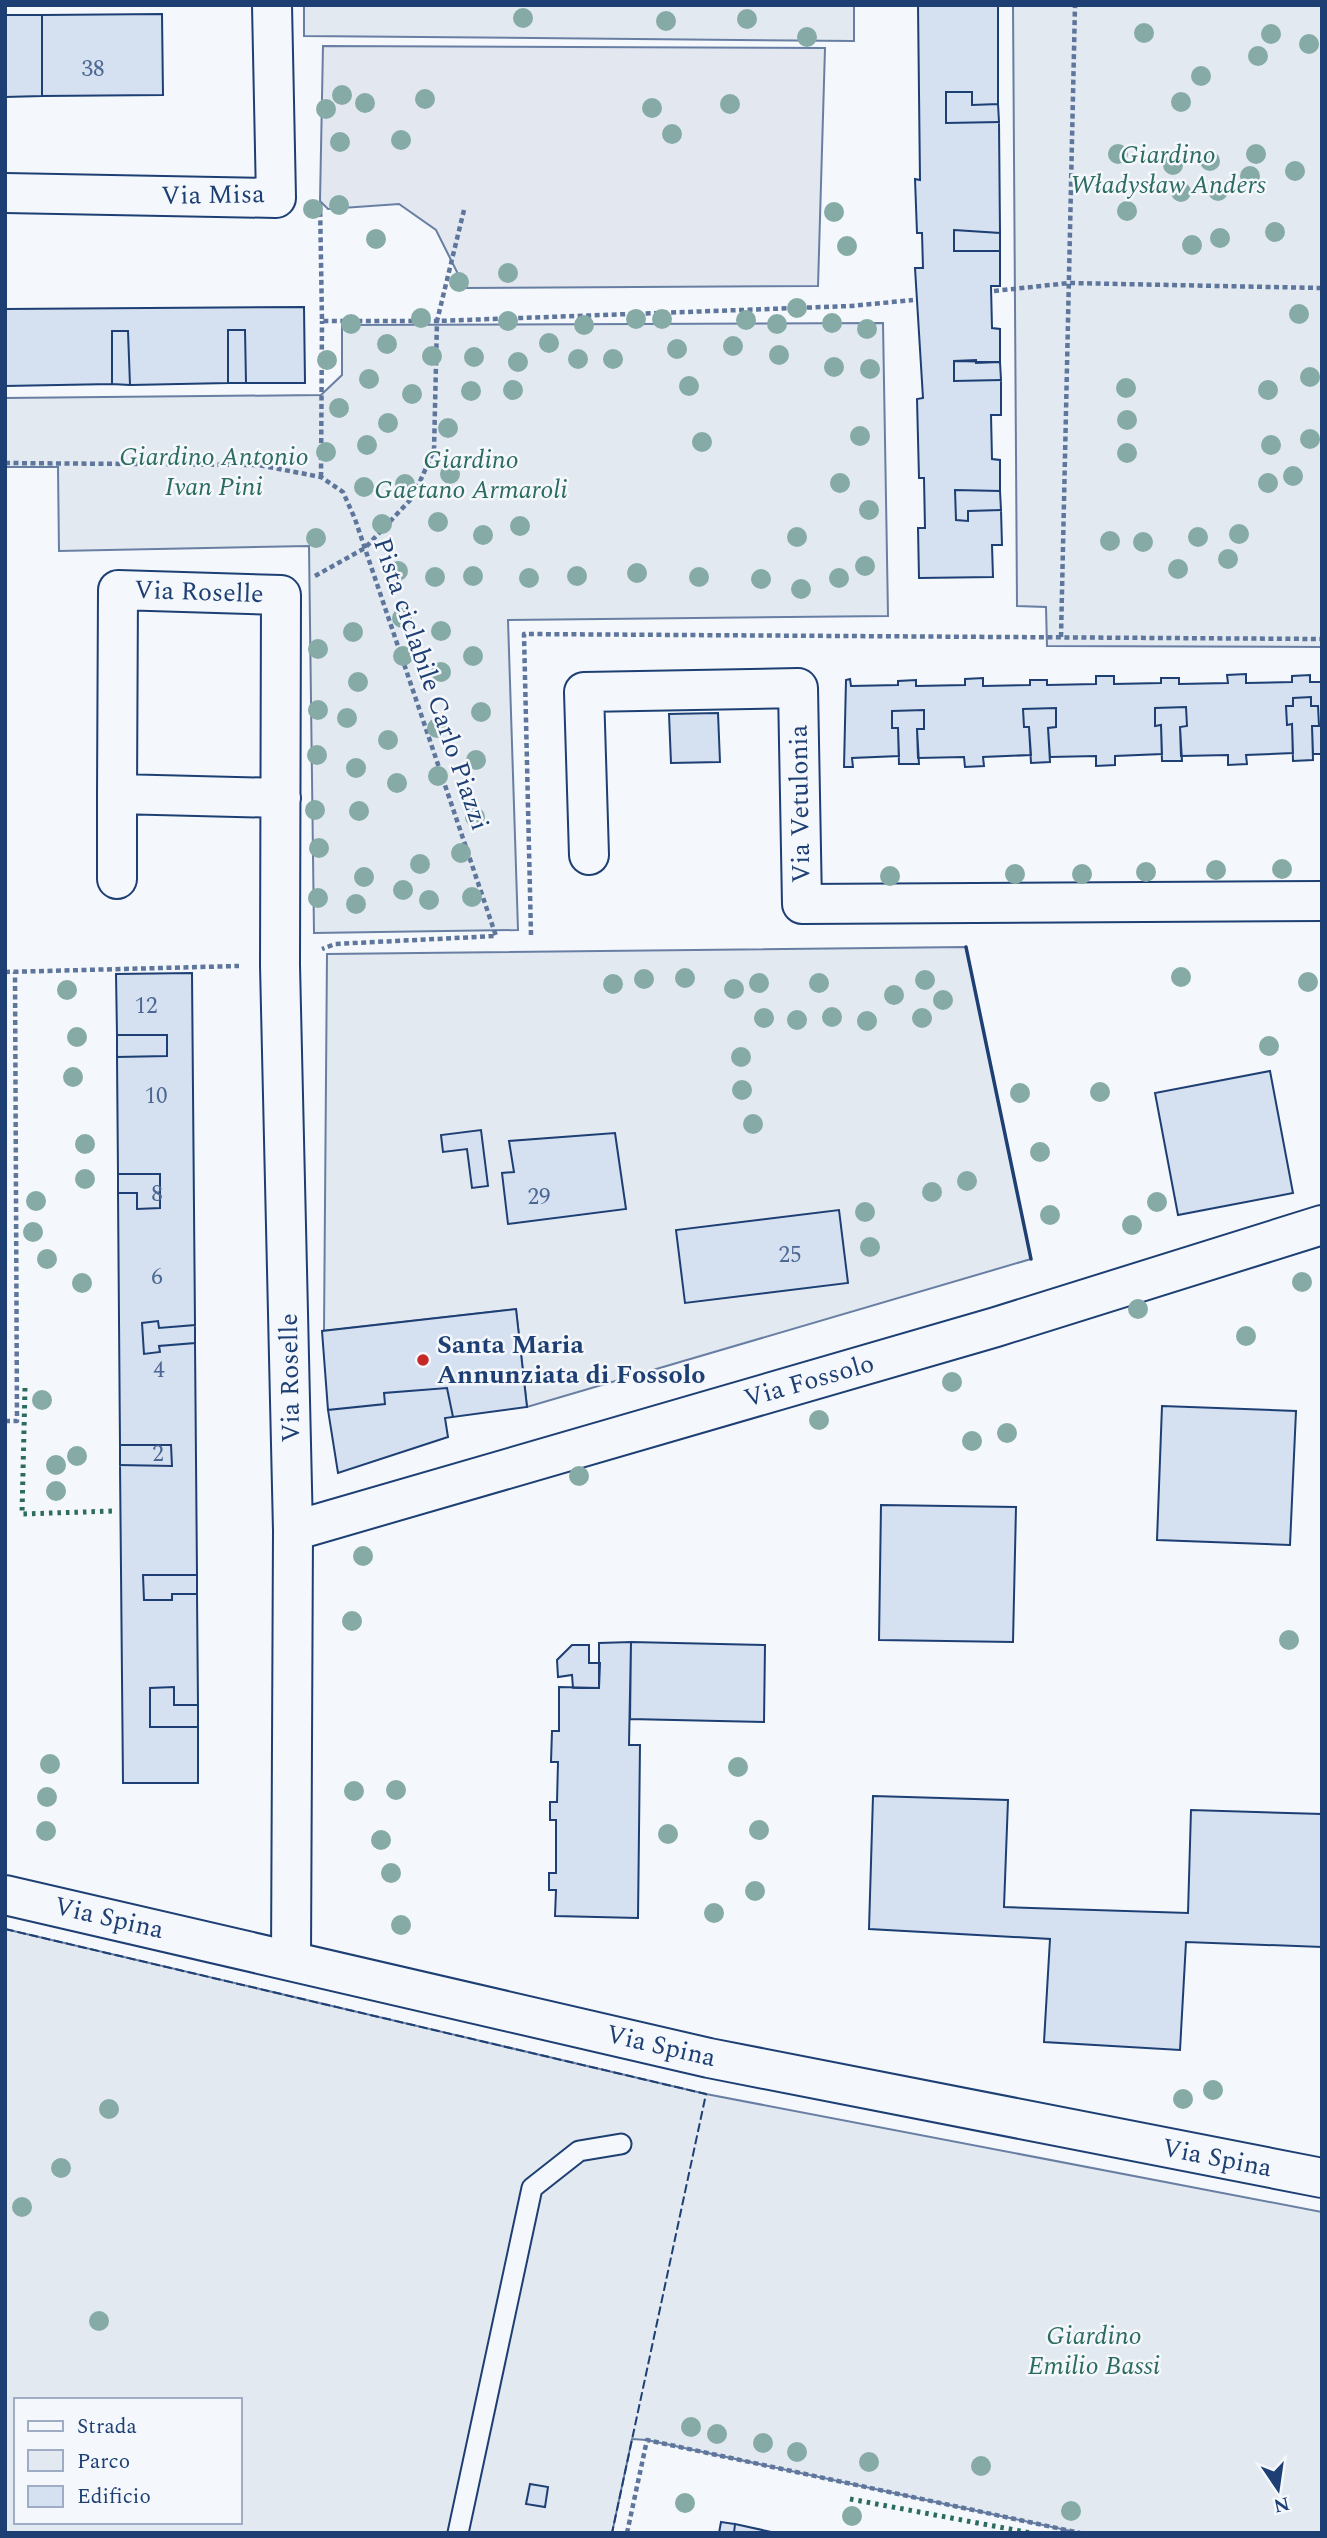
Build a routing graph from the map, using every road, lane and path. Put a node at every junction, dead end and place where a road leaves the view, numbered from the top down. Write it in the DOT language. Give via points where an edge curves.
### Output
graph roads {
  1 [pos="272,5"];
  2 [pos="1075,5"];
  3 [pos="5,193"];
  4 [pos="320,201"];
  5 [pos="464,210"];
  6 [pos="1069,284"];
  7 [pos="1322,288"];
  8 [pos="994,291"];
  9 [pos="913,300"];
  10 [pos="322,321"];
  11 [pos="437,321"];
  12 [pos="5,463"];
  13 [pos="321,477"];
  14 [pos="365,548"];
  15 [pos="281,595"];
  16 [pos="1061,637"];
  17 [pos="117,794"];
  18 [pos="281,798"];
  19 [pos="589,855"];
  20 [pos="117,879"];
  21 [pos="1322,901"];
  22 [pos="281,965"];
  23 [pos="15,971"];
  24 [pos="5,972"];
  25 [pos="1322,1224"];
  26 [pos="5,1421"];
  27 [pos="293,1531"];
  28 [pos="5,1895"];
  29 [pos="291,1959"];
  30 [pos="621,2144"];
  31 [pos="1322,2178"];
  32 [pos="458,2533"];
  33 [pos="627,2533"];
  34 [pos="1080,2533"];
  1 -- 3 [label="street, Via Misa" via="276,198"];
  2 -- 6 [label="path"];
  4 -- 10 [label="path"];
  5 -- 11 [label="path"];
  6 -- 7 [label="path"];
  6 -- 8 [label="path"];
  6 -- 16 [label="path"];
  9 -- 11 [label="path" via="836,307"];
  10 -- 11 [label="path"];
  10 -- 13 [label="path"];
  11 -- 14 [label="path" via="434,450 413,496"];
  12 -- 13 [label="path" via="258,465"];
  13 -- 14 [label="path, Pista ciclabile Carlo Piazzi" via="343,492"];
  14 -- 15 [label="path"];
  14 -- 22 [label="path, Pista ciclabile Carlo Piazzi" via="496,936 335,944"];
  15 -- 17 [label="street, Via Roselle" via="118,590"];
  15 -- 18 [label="street, Via Roselle"];
  17 -- 18 [label="street"];
  17 -- 20 [label="street, Via Roselle"];
  18 -- 22 [label="street, Via Roselle"];
  19 -- 21 [label="street, Via Vetulonia" via="584,692 798,688 802,904"];
  22 -- 23 [label="path"];
  22 -- 27 [label="street, Via Roselle"];
  23 -- 24 [label="path"];
  23 -- 26 [label="path" via="18,1421"];
  25 -- 27 [label="street, Via Fossolo" via="996,1327"];
  27 -- 29 [label="street, Via Roselle"];
  28 -- 29 [label="street, Via Spina"];
  29 -- 31 [label="street, Via Spina" via="709,2058"];
  30 -- 32 [label="lane" via="579,2151 532,2188"];
  33 -- 34 [label="path" via="647,2440"];
}
